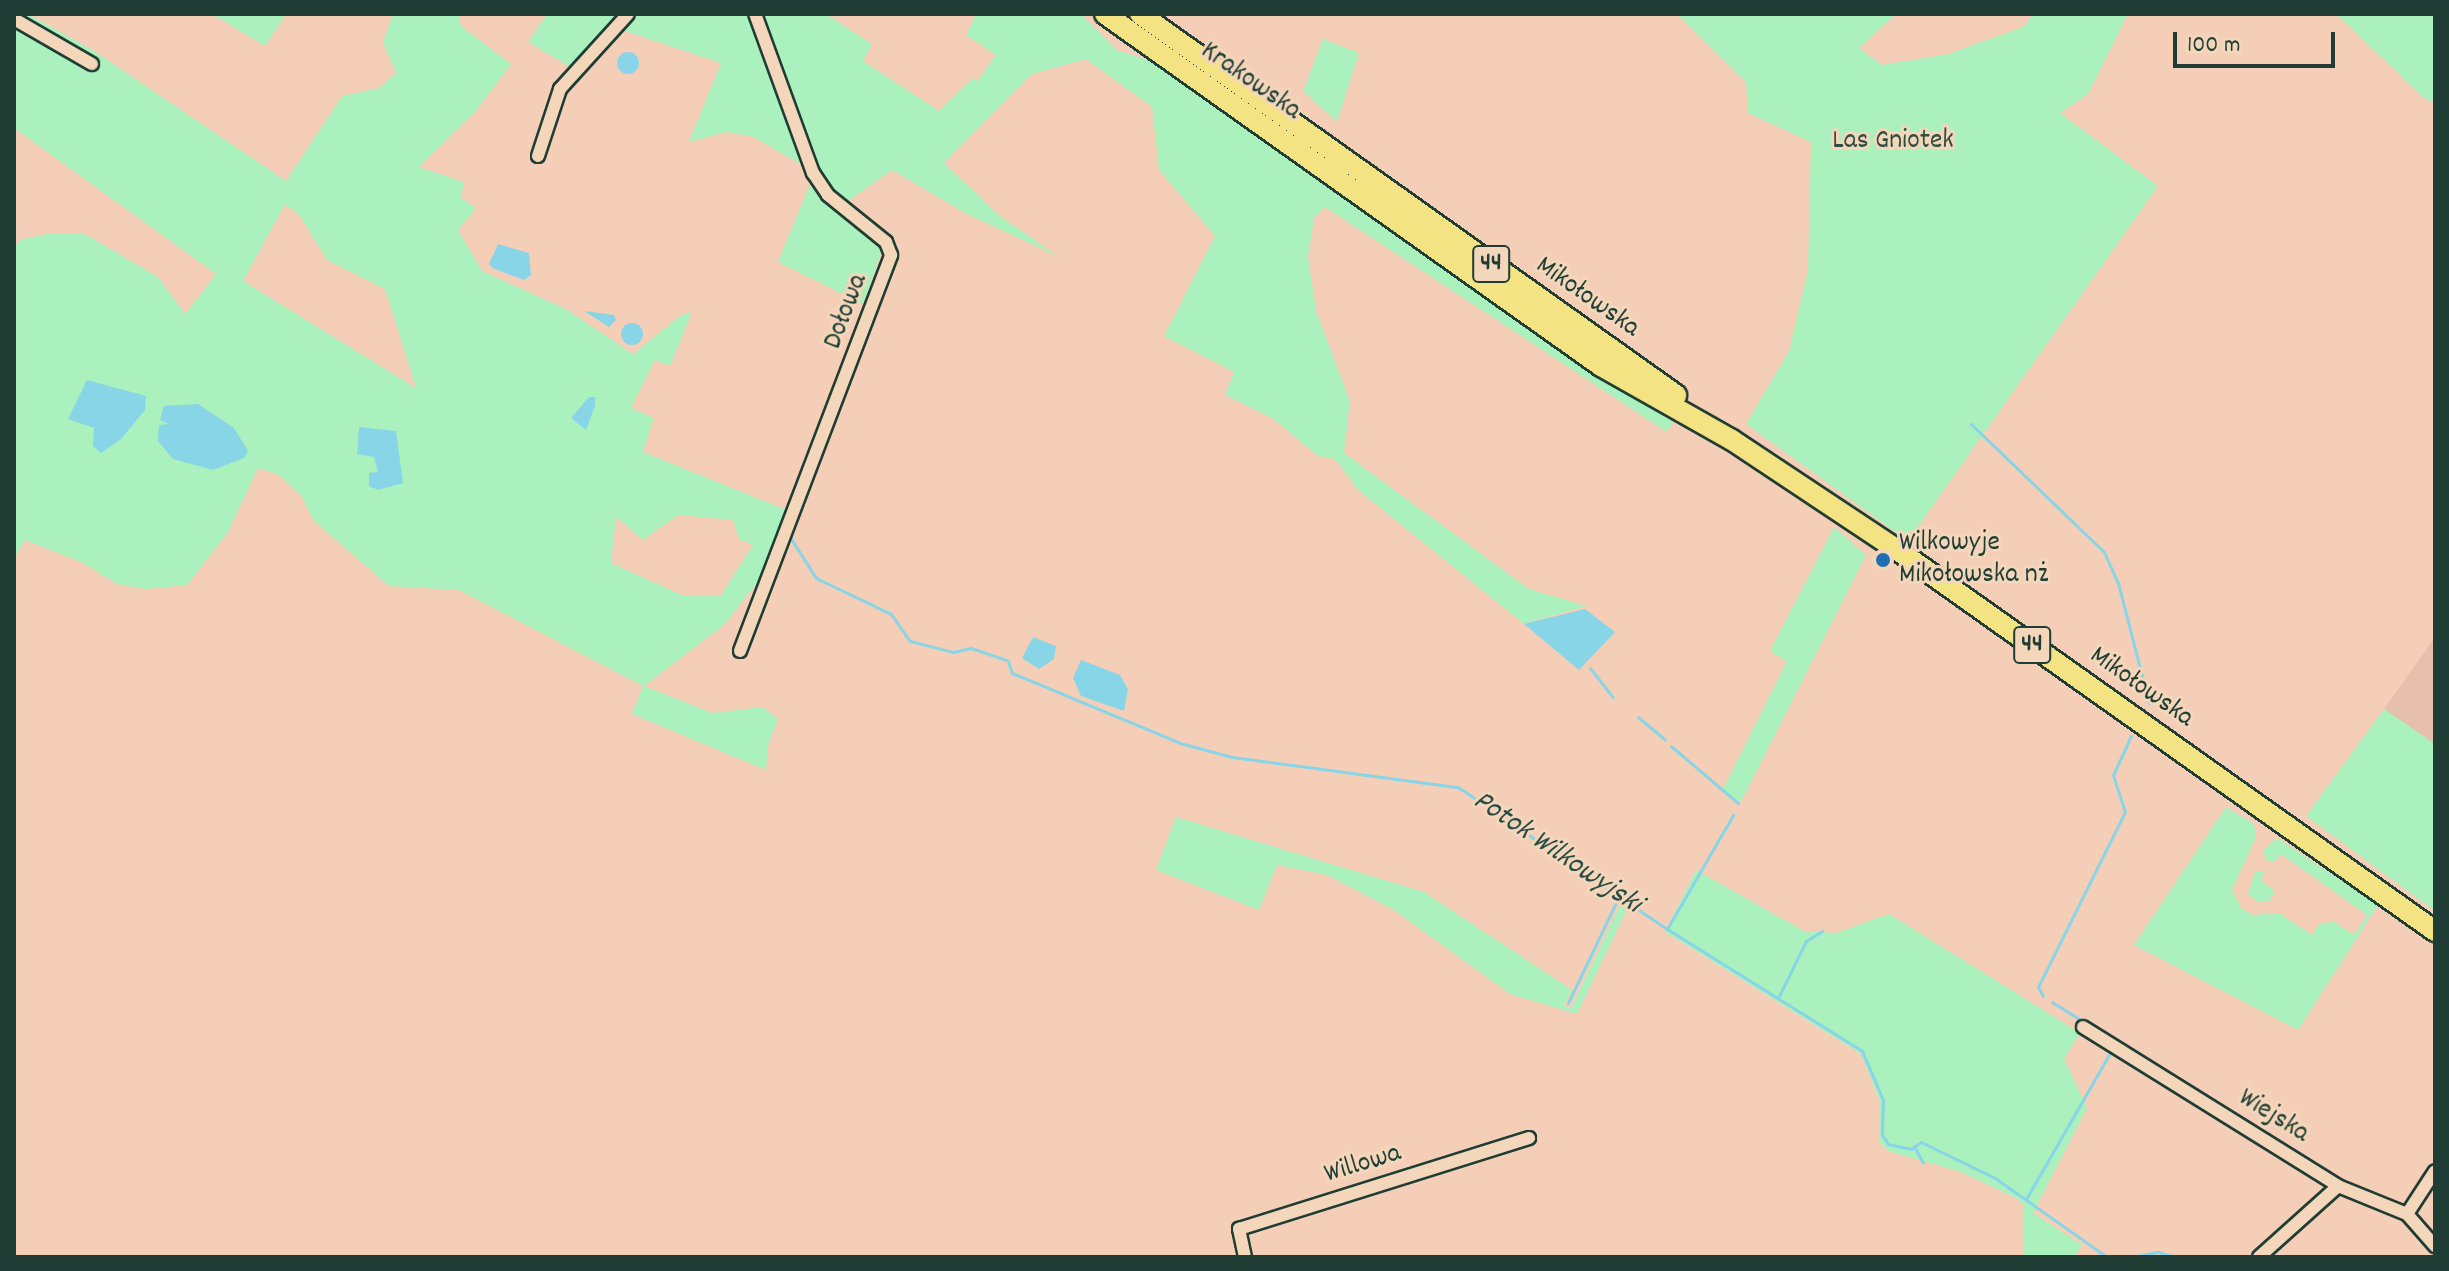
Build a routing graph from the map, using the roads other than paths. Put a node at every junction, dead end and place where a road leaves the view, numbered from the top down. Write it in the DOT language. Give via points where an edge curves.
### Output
graph roads {
  1 [pos="628,14"];
  2 [pos="755,14"];
  3 [pos="1105,14"];
  4 [pos="1140,14"];
  5 [pos="14,19"];
  6 [pos="92,64"];
  7 [pos="538,156"];
  8 [pos="1327,159"];
  9 [pos="740,651"];
  10 [pos="2435,931"];
  11 [pos="2083,1027"];
  12 [pos="1529,1138"];
  13 [pos="2435,1171"];
  14 [pos="2338,1186"];
  15 [pos="2407,1214"];
  16 [pos="2435,1246"];
  17 [pos="1245,1257"];
  18 [pos="2259,1257"];
  1 -- 7 [label="street" via="560,89"];
  2 -- 9 [label="street, Dołowa" via="813,173 828,195 886,242 891,255"];
  3 -- 8 [label="main road, Krakowska / 44"];
  4 -- 8 [label="main road, Krakowska / 44"];
  5 -- 6 [label="street"];
  8 -- 10 [label="main road, Mikołowska / 44" via="1601,366 1732,440 1896,549"];
  11 -- 14 [label="street, Wiejska"];
  12 -- 17 [label="street, Willowa" via="1239,1229"];
  13 -- 15 [label="street"];
  14 -- 15 [label="street, Wiejska"];
  14 -- 18 [label="street"];
  15 -- 16 [label="street, Wiejska"];
}
